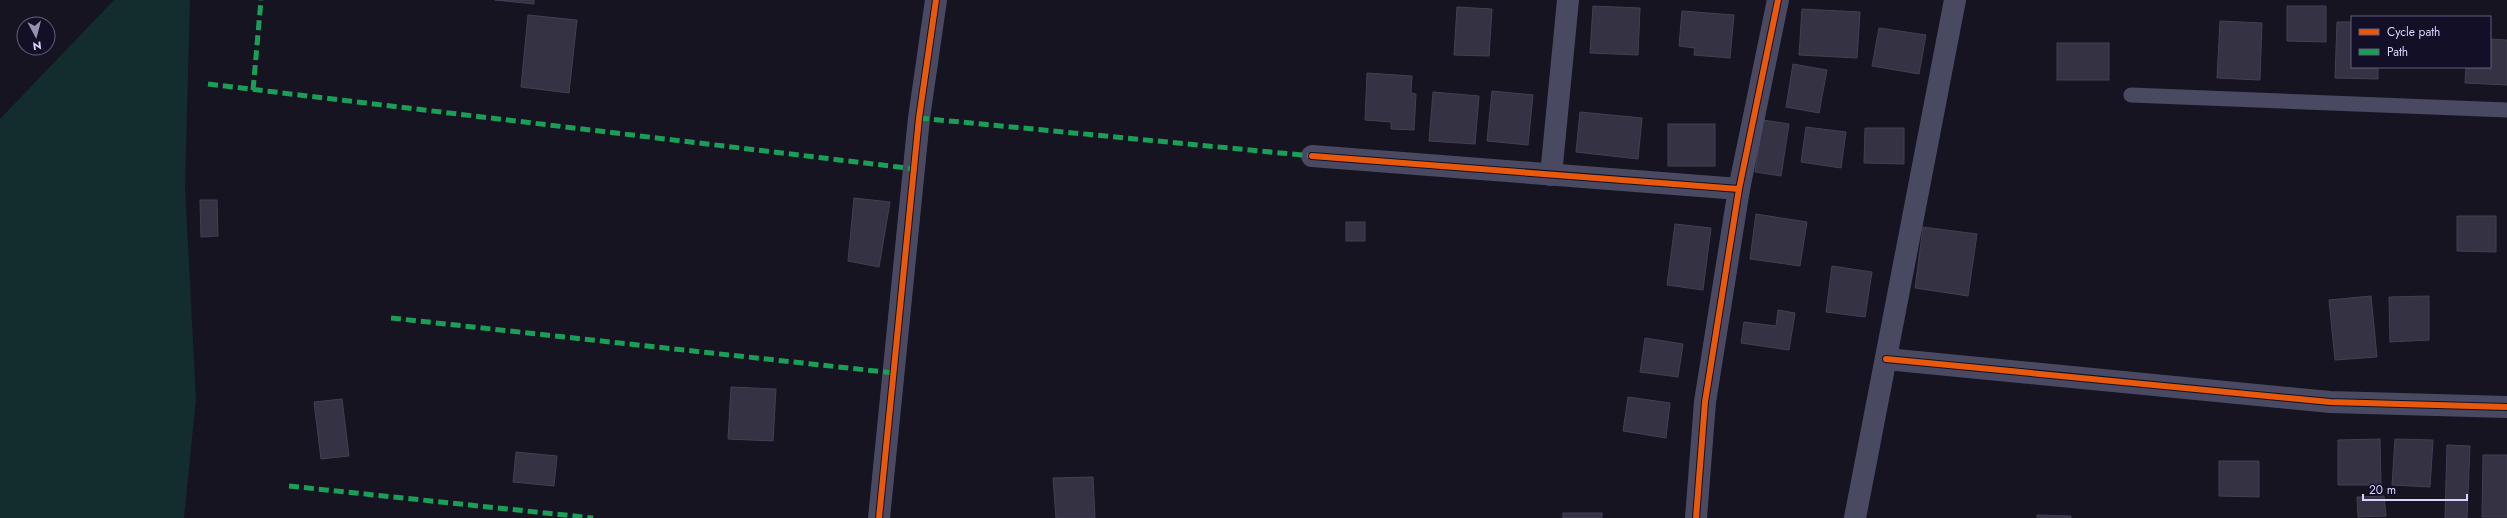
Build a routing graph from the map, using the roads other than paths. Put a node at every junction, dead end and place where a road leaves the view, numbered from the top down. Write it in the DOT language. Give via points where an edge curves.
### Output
graph roads {
  1 [pos="936,0"];
  2 [pos="1568,0"];
  3 [pos="1778,0"];
  4 [pos="1955,0"];
  5 [pos="2131,95"];
  6 [pos="2507,110"];
  7 [pos="1312,156"];
  8 [pos="1552,175"];
  9 [pos="1739,189"];
  10 [pos="1886,359"];
  11 [pos="2507,407"];
  12 [pos="879,518"];
  13 [pos="1696,518"];
  14 [pos="1855,518"];
  1 -- 12 [label="street" via="920,118"];
  2 -- 8 [label="street"];
  3 -- 9 [label="street"];
  4 -- 10 [label="street"];
  5 -- 6 [label="lane"];
  7 -- 8 [label="street"];
  8 -- 9 [label="street"];
  9 -- 13 [label="street" via="1705,402"];
  10 -- 11 [label="street" via="2330,402"];
  10 -- 14 [label="street"];
}
